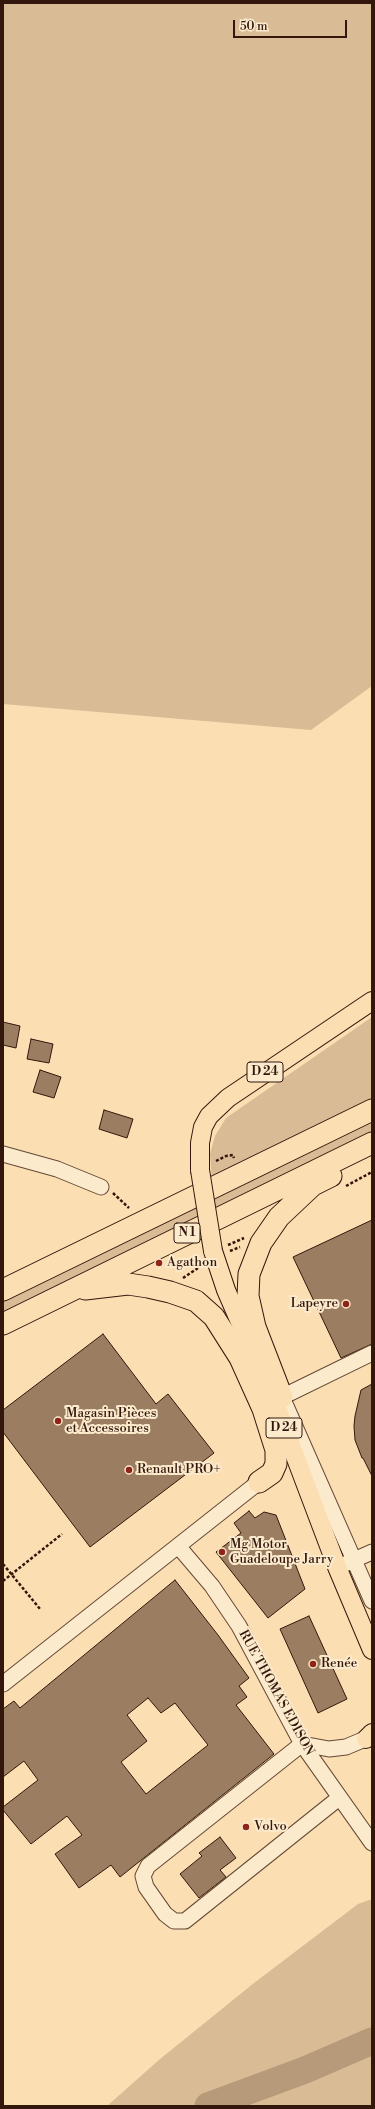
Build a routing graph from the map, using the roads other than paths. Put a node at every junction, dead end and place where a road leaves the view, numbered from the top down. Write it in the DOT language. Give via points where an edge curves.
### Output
graph roads {
  1 [pos="372,1001"];
  2 [pos="372,1110"];
  3 [pos="372,1143"];
  4 [pos="3,1154"];
  5 [pos="372,1155"];
  6 [pos="101,1187"];
  7 [pos="3,1290"];
  8 [pos="73,1290"];
  9 [pos="3,1324"];
  10 [pos="372,1353"];
  11 [pos="282,1397"];
  12 [pos="259,1482"];
  13 [pos="178,1546"];
  14 [pos="372,1552"];
  15 [pos="354,1560"];
  16 [pos="337,1567"];
  17 [pos="372,1601"];
  18 [pos="372,1650"];
  19 [pos="3,1684"];
  20 [pos="370,1736"];
  21 [pos="302,1744"];
  22 [pos="339,1798"];
  23 [pos="372,1843"];
  1 -- 16 [label="main road, D 24, bridge" via="228,1098 209,1116 200,1143 200,1170 213,1251 226,1290 275,1403"];
  2 -- 7 [label="highway, N 1"];
  3 -- 8 [label="highway, N 1"];
  4 -- 6 [label="street" via="57,1169"];
  5 -- 11 [label="highway" via="313,1185 279,1217 261,1243 248,1274 248,1296 255,1327"];
  8 -- 9 [label="highway, N 1"];
  8 -- 12 [label="highway" via="128,1284 148,1287 196,1301 214,1317 240,1358 263,1409 276,1450 276,1464 272,1473"];
  10 -- 11 [label="street"];
  11 -- 15 [label="street, D 24"];
  12 -- 13 [label="street"];
  13 -- 19 [label="street"];
  13 -- 21 [label="street, RUE THOMAS EDISON" via="212,1586 239,1626"];
  14 -- 15 [label="street"];
  15 -- 16 [label="street"];
  15 -- 17 [label="street, D 24"];
  16 -- 18 [label="main road, D 24"];
  20 -- 21 [label="street" via="346,1747 329,1748"];
  21 -- 22 [label="street, RUE THOMAS EDISON"];
  21 -- 22 [label="street" via="148,1866 143,1876 146,1887 165,1914 174,1921 185,1921"];
  22 -- 23 [label="street, RUE THOMAS EDISON"];
}
